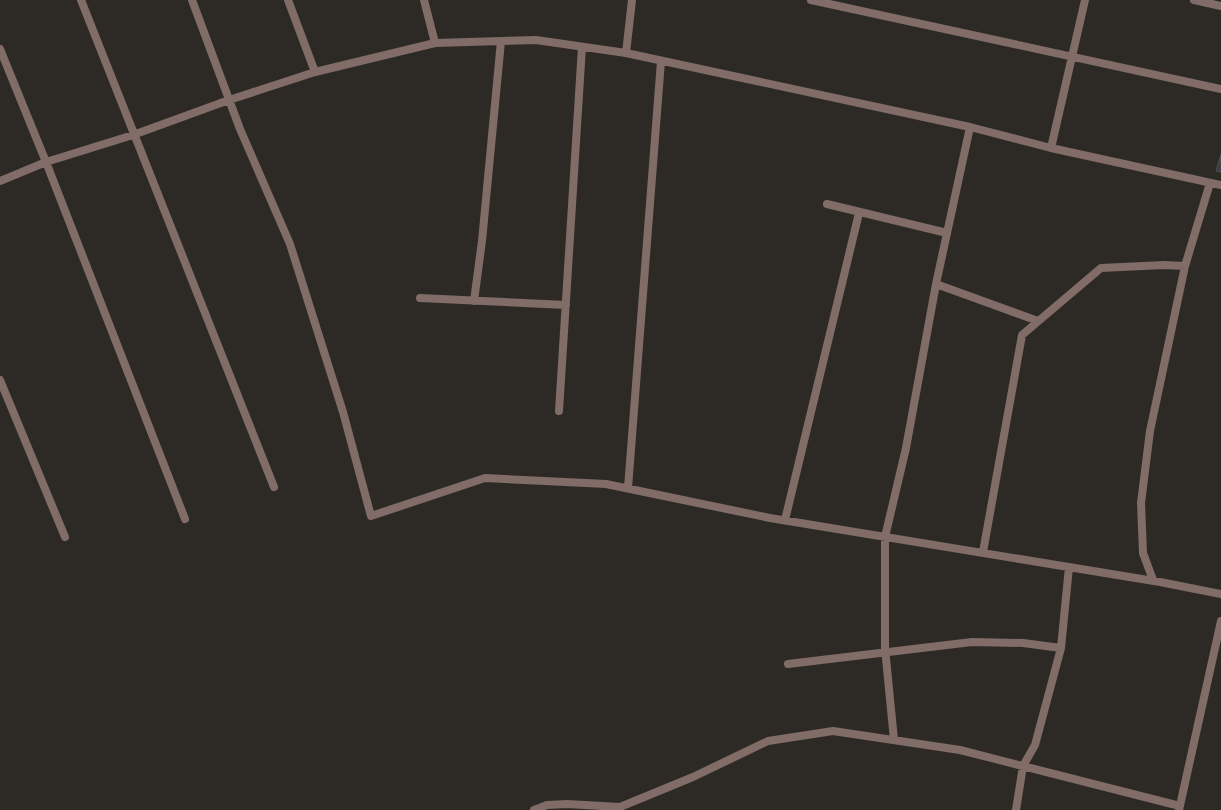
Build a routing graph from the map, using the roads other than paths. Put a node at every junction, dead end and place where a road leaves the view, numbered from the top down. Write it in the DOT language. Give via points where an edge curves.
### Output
graph roads {
  1 [pos="81,0"];
  2 [pos="192,0"];
  3 [pos="288,0"];
  4 [pos="424,0"];
  5 [pos="632,0"];
  6 [pos="811,0"];
  7 [pos="1085,0"];
  8 [pos="1194,0"];
  9 [pos="1221,6"];
  10 [pos="501,41"];
  11 [pos="435,42"];
  12 [pos="582,47"];
  13 [pos="0,49"];
  14 [pos="626,53"];
  15 [pos="1072,57"];
  16 [pos="661,61"];
  17 [pos="315,72"];
  18 [pos="1221,89"];
  19 [pos="229,100"];
  20 [pos="970,127"];
  21 [pos="133,135"];
  22 [pos="1051,148"];
  23 [pos="46,162"];
  24 [pos="0,181"];
  25 [pos="1210,182"];
  26 [pos="1221,185"];
  27 [pos="827,204"];
  28 [pos="859,213"];
  29 [pos="947,233"];
  30 [pos="1184,266"];
  31 [pos="936,284"];
  32 [pos="420,298"];
  33 [pos="474,302"];
  34 [pos="566,305"];
  35 [pos="1038,321"];
  36 [pos="0,380"];
  37 [pos="559,412"];
  38 [pos="274,487"];
  39 [pos="628,488"];
  40 [pos="185,518"];
  41 [pos="785,520"];
  42 [pos="65,537"];
  43 [pos="886,537"];
  44 [pos="983,552"];
  45 [pos="1070,567"];
  46 [pos="1153,580"];
  47 [pos="1221,594"];
  48 [pos="1221,621"];
  49 [pos="1061,648"];
  50 [pos="886,651"];
  51 [pos="788,664"];
  52 [pos="894,740"];
  53 [pos="1023,766"];
  54 [pos="1180,808"];
  55 [pos="534,810"];
  56 [pos="1016,810"];
  1 -- 21 [label="street"];
  2 -- 19 [label="street"];
  3 -- 17 [label="street"];
  4 -- 11 [label="street"];
  5 -- 14 [label="street"];
  6 -- 15 [label="street"];
  7 -- 15 [label="street"];
  8 -- 9 [label="street"];
  10 -- 11 [label="street"];
  10 -- 12 [label="street" via="536,40"];
  10 -- 33 [label="street"];
  11 -- 17 [label="street"];
  12 -- 14 [label="street"];
  12 -- 34 [label="street"];
  13 -- 23 [label="street"];
  14 -- 16 [label="street"];
  15 -- 18 [label="street"];
  15 -- 22 [label="street"];
  16 -- 20 [label="street"];
  16 -- 39 [label="street"];
  17 -- 19 [label="street"];
  19 -- 21 [label="street"];
  19 -- 39 [label="street" via="290,244 344,412 371,516 485,478 606,484"];
  20 -- 22 [label="street"];
  20 -- 29 [label="street"];
  21 -- 23 [label="street"];
  21 -- 38 [label="street"];
  22 -- 25 [label="street"];
  23 -- 24 [label="street"];
  23 -- 40 [label="street"];
  25 -- 26 [label="street"];
  25 -- 30 [label="street"];
  27 -- 28 [label="street"];
  28 -- 29 [label="street"];
  28 -- 41 [label="street"];
  29 -- 31 [label="street"];
  30 -- 35 [label="street" via="1101,268"];
  30 -- 46 [label="street" via="1150,431 1141,503 1143,553"];
  31 -- 35 [label="street"];
  31 -- 43 [label="street" via="906,448"];
  32 -- 33 [label="street"];
  33 -- 34 [label="street"];
  34 -- 37 [label="street"];
  35 -- 44 [label="street" via="1022,335"];
  36 -- 42 [label="street"];
  39 -- 41 [label="street"];
  41 -- 43 [label="street"];
  43 -- 44 [label="street"];
  43 -- 50 [label="street"];
  44 -- 45 [label="street"];
  45 -- 46 [label="street"];
  45 -- 49 [label="street"];
  46 -- 47 [label="street"];
  48 -- 54 [label="street"];
  49 -- 50 [label="street" via="1023,643 972,642"];
  49 -- 53 [label="street" via="1035,745"];
  50 -- 51 [label="street"];
  50 -- 52 [label="street"];
  52 -- 53 [label="street" via="960,750"];
  52 -- 55 [label="street" via="833,731 768,741 693,777 620,807 567,804"];
  53 -- 54 [label="street"];
  53 -- 56 [label="street"];
}
